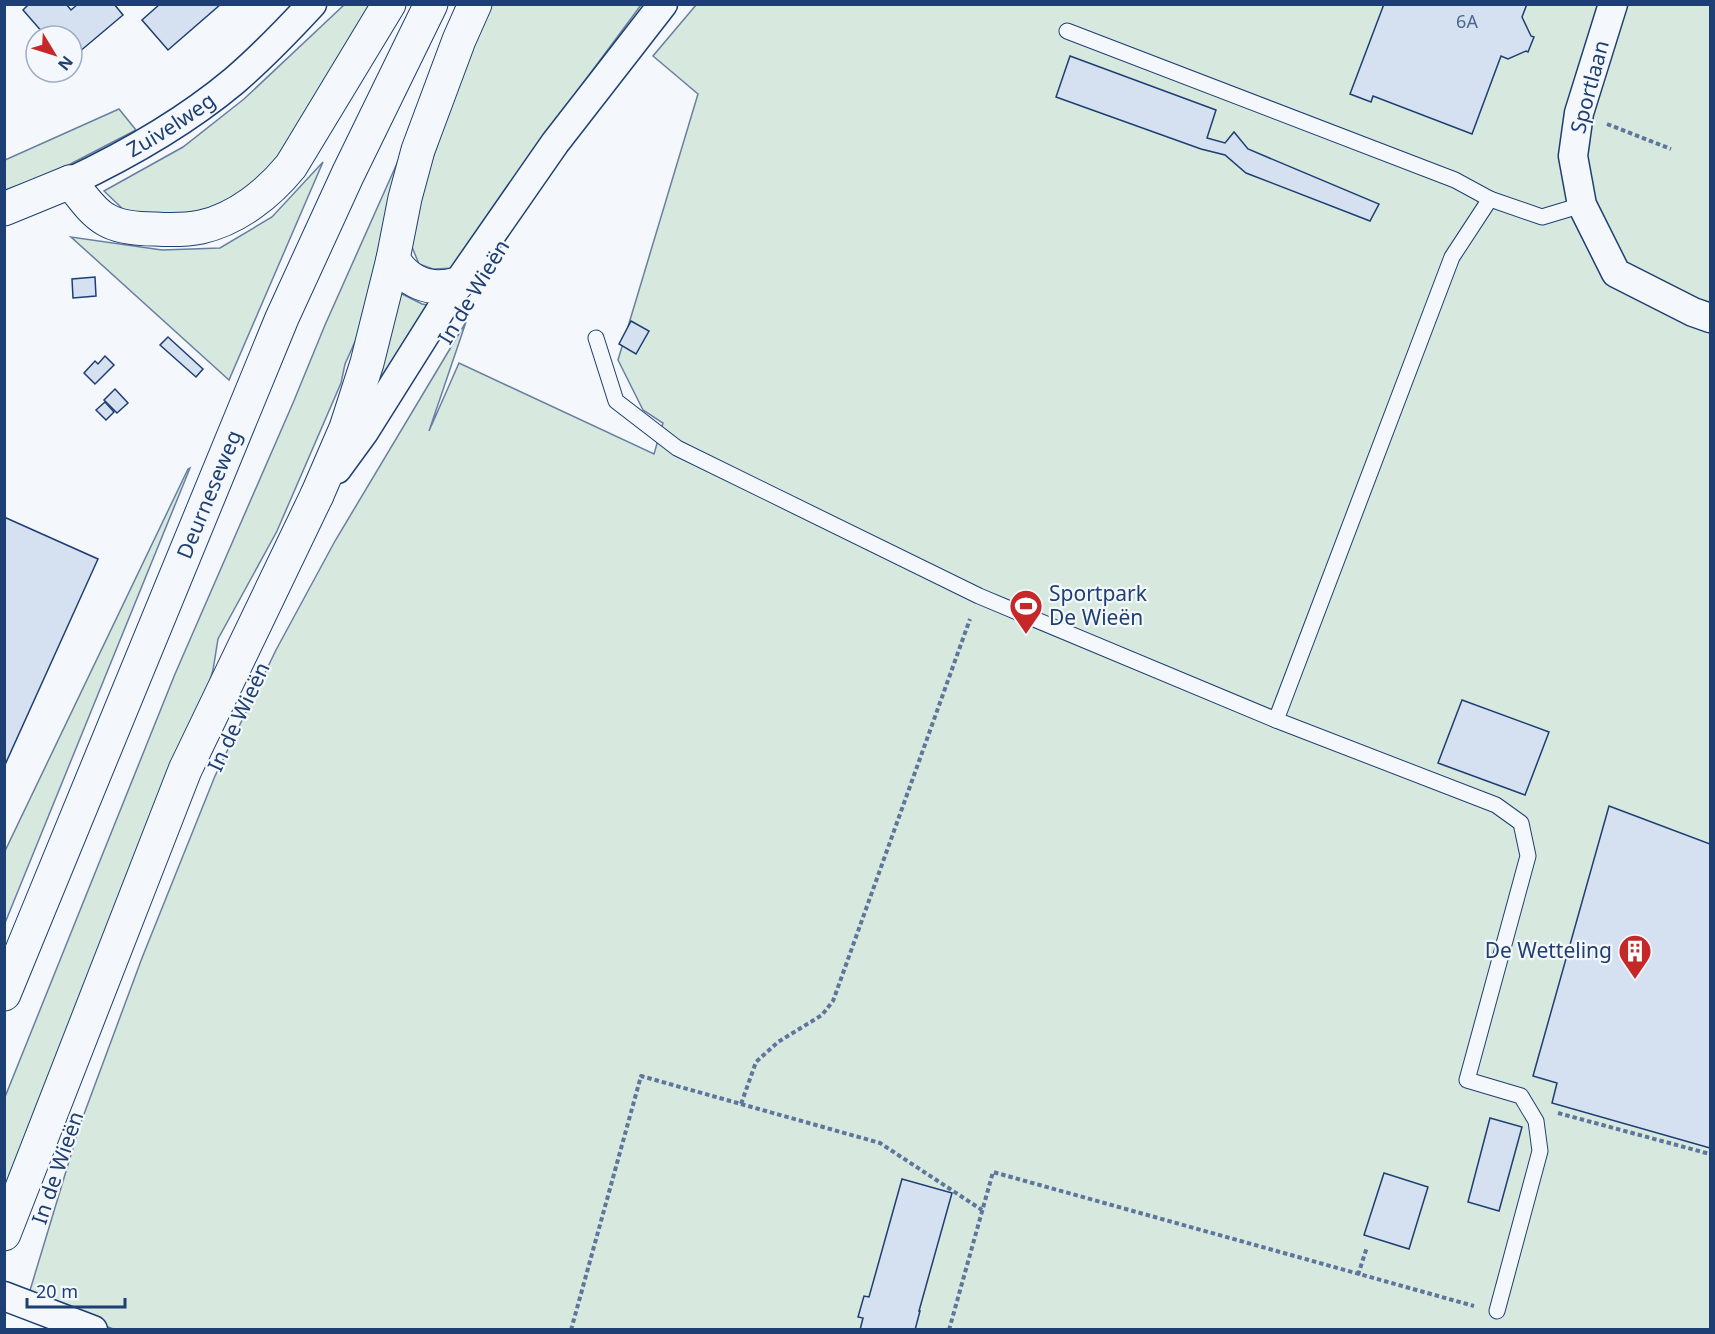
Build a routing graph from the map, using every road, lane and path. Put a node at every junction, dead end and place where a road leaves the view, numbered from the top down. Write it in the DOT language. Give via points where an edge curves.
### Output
graph roads {
  1 [pos="312,4"];
  2 [pos="389,4"];
  3 [pos="431,4"];
  4 [pos="475,4"];
  5 [pos="663,4"];
  6 [pos="1613,4"];
  7 [pos="1067,31"];
  8 [pos="1579,113"];
  9 [pos="1671,149"];
  10 [pos="70,182"];
  11 [pos="1490,199"];
  12 [pos="1582,205"];
  13 [pos="4,209"];
  14 [pos="393,259"];
  15 [pos="456,284"];
  16 [pos="1710,318"];
  17 [pos="596,338"];
  18 [pos="317,495"];
  19 [pos="979,596"];
  20 [pos="1276,720"];
  21 [pos="4,994"];
  22 [pos="741,1104"];
  23 [pos="1526,1105"];
  24 [pos="1710,1155"];
  25 [pos="982,1210"];
  26 [pos="4,1234"];
  27 [pos="1367,1247"];
  28 [pos="1358,1275"];
  29 [pos="4,1296"];
  30 [pos="1497,1311"];
  31 [pos="93,1329"];
  32 [pos="571,1329"];
  33 [pos="949,1329"];
  1 -- 10 [label="street, Zuivelweg" via="232,82 171,126"];
  2 -- 10 [label="main road" via="291,166 258,200 235,213 202,227 176,230 119,225 105,219"];
  3 -- 21 [label="main road, Deurneseweg" via="282,318"];
  4 -- 14 [label="main road" via="418,150"];
  5 -- 15 [label="street, In de Wieën" via="555,143"];
  6 -- 8 [label="street, Sportlaan"];
  7 -- 11 [label="lane" via="1455,180"];
  8 -- 9 [label="path"];
  8 -- 12 [label="street, Sportlaan" via="1573,156"];
  10 -- 13 [label="main road, Zuivelweg"];
  11 -- 12 [label="lane" via="1542,217"];
  11 -- 20 [label="lane" via="1452,257"];
  12 -- 16 [label="street, Sportlaan" via="1616,273"];
  14 -- 15 [label="main road" via="415,282 436,287"];
  14 -- 18 [label="main road" via="351,413"];
  15 -- 18 [label="street, In de Wieën" via="364,432"];
  17 -- 19 [label="lane" via="616,401 677,448"];
  18 -- 26 [label="main road, In de Wieën" via="185,770"];
  19 -- 20 [label="lane"];
  19 -- 22 [label="path" via="833,1001 822,1015 778,1042 756,1062"];
  20 -- 23 [label="lane" via="1496,805 1521,823 1528,856 1467,1080 1521,1096"];
  22 -- 25 [label="path" via="880,1143"];
  22 -- 32 [label="path" via="641,1076"];
  23 -- 24 [label="path"];
  23 -- 30 [label="lane" via="1536,1121 1540,1151"];
  25 -- 28 [label="path" via="993,1172"];
  25 -- 33 [label="path"];
  27 -- 28 [label="path"];
  28 -- 30 [label="path"];
  29 -- 31 [label="street"];
}
